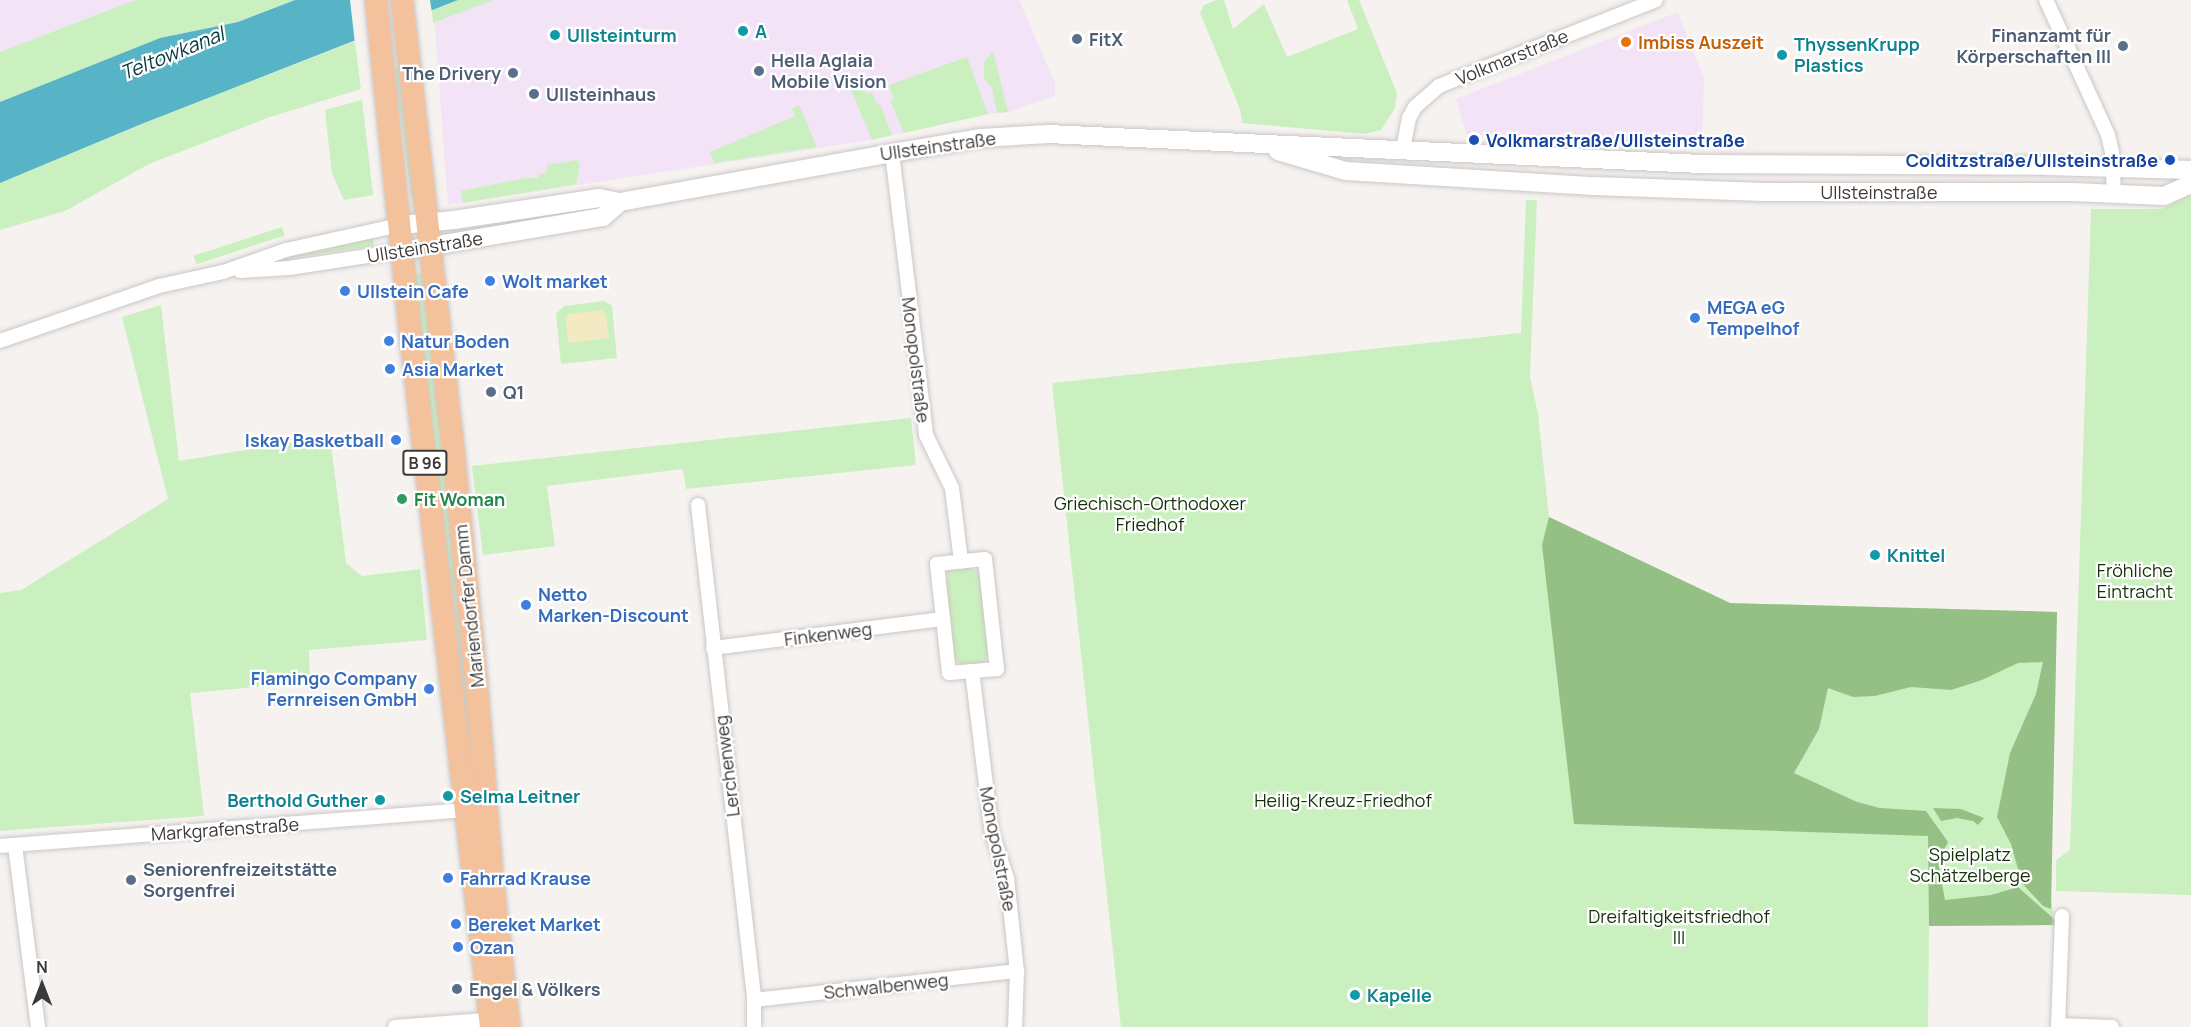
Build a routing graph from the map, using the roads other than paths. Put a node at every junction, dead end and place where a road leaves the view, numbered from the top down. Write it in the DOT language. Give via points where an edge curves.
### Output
graph roads {
  1 [pos="376,0"];
  2 [pos="402,0"];
  3 [pos="1656,0"];
  4 [pos="2046,0"];
  5 [pos="1259,144"];
  6 [pos="1403,149"];
  7 [pos="892,153"];
  8 [pos="1566,158"];
  9 [pos="2046,166"];
  10 [pos="2114,167"];
  11 [pos="2191,170"];
  12 [pos="1401,176"];
  13 [pos="2191,184"];
  14 [pos="1565,185"];
  15 [pos="2045,192"];
  16 [pos="2114,193"];
  17 [pos="620,202"];
  18 [pos="427,222"];
  19 [pos="400,225"];
  20 [pos="429,246"];
  21 [pos="402,251"];
  22 [pos="223,272"];
  23 [pos="0,342"];
  24 [pos="698,505"];
  25 [pos="961,561"];
  26 [pos="943,619"];
  27 [pos="713,648"];
  28 [pos="972,671"];
  29 [pos="476,810"];
  30 [pos="15,845"];
  31 [pos="0,846"];
  32 [pos="2061,916"];
  33 [pos="1017,971"];
  34 [pos="754,1000"];
  35 [pos="499,1023"];
  36 [pos="2058,1026"];
  37 [pos="39,1027"];
  38 [pos="395,1027"];
  39 [pos="754,1027"];
  40 [pos="1015,1027"];
  41 [pos="2112,1027"];
  1 -- 19 [label="main road, Mariendorfer Damm / B 96"];
  2 -- 18 [label="main road, Mariendorfer Damm / B 96"];
  3 -- 6 [label="street, Volkmarstraße" via="1439,86 1426,94 1412,112"];
  4 -- 10 [label="street" via="2108,135"];
  5 -- 6 [label="street, Ullsteinstraße"];
  5 -- 7 [label="street, Ullsteinstraße" via="1048,134 981,138"];
  5 -- 12 [label="street, Ullsteinstraße" via="1346,171"];
  6 -- 8 [label="street, Ullsteinstraße"];
  6 -- 12 [label="street"];
  7 -- 17 [label="street, Ullsteinstraße"];
  7 -- 25 [label="street, Monopolstraße" via="926,435 952,488"];
  8 -- 9 [label="street, Ullsteinstraße" via="1700,164"];
  8 -- 14 [label="street"];
  9 -- 10 [label="street, Ullsteinstraße"];
  9 -- 15 [label="street"];
  10 -- 11 [label="street, Ullsteinstraße"];
  10 -- 16 [label="street"];
  12 -- 14 [label="street, Ullsteinstraße"];
  13 -- 16 [label="street, Ullsteinstraße" via="2164,196"];
  14 -- 15 [label="street, Ullsteinstraße" via="1791,192"];
  15 -- 16 [label="street, Ullsteinstraße"];
  17 -- 18 [label="street, Ullsteinstraße" via="599,198"];
  17 -- 20 [label="street, Ullsteinstraße" via="603,217"];
  18 -- 19 [label="street, Ullsteinstraße"];
  18 -- 20 [label="main road, Mariendorfer Damm / B 96"];
  19 -- 21 [label="main road, Mariendorfer Damm / B 96"];
  19 -- 22 [label="street, Ullsteinstraße" via="286,250"];
  20 -- 21 [label="street, Ullsteinstraße"];
  20 -- 29 [label="main road, Mariendorfer Damm / B 96" via="474,653"];
  21 -- 22 [label="street, Ullsteinstraße" via="289,268"];
  21 -- 29 [label="main road, Mariendorfer Damm / B 96"];
  22 -- 23 [label="street, Ullsteinstraße" via="159,286"];
  24 -- 27 [label="street, Lerchenweg"];
  25 -- 26 [label="street" via="937,564"];
  25 -- 28 [label="street" via="985,559 997,669"];
  26 -- 27 [label="street, Finkenweg"];
  26 -- 28 [label="street" via="949,673"];
  27 -- 34 [label="street, Lerchenweg"];
  28 -- 33 [label="street, Monopolstraße" via="992,833 1007,878"];
  29 -- 30 [label="street, Markgrafenstraße"];
  29 -- 35 [label="main road, Mariendorfer Damm / B 96"];
  30 -- 31 [label="street, Markgrafenstraße"];
  30 -- 37 [label="street"];
  32 -- 36 [label="street"];
  33 -- 34 [label="street, Schwalbenweg"];
  33 -- 40 [label="street, Monopolstraße"];
  34 -- 39 [label="street, Lerchenweg"];
  35 -- 38 [label="street"];
  36 -- 41 [label="street"];
}
